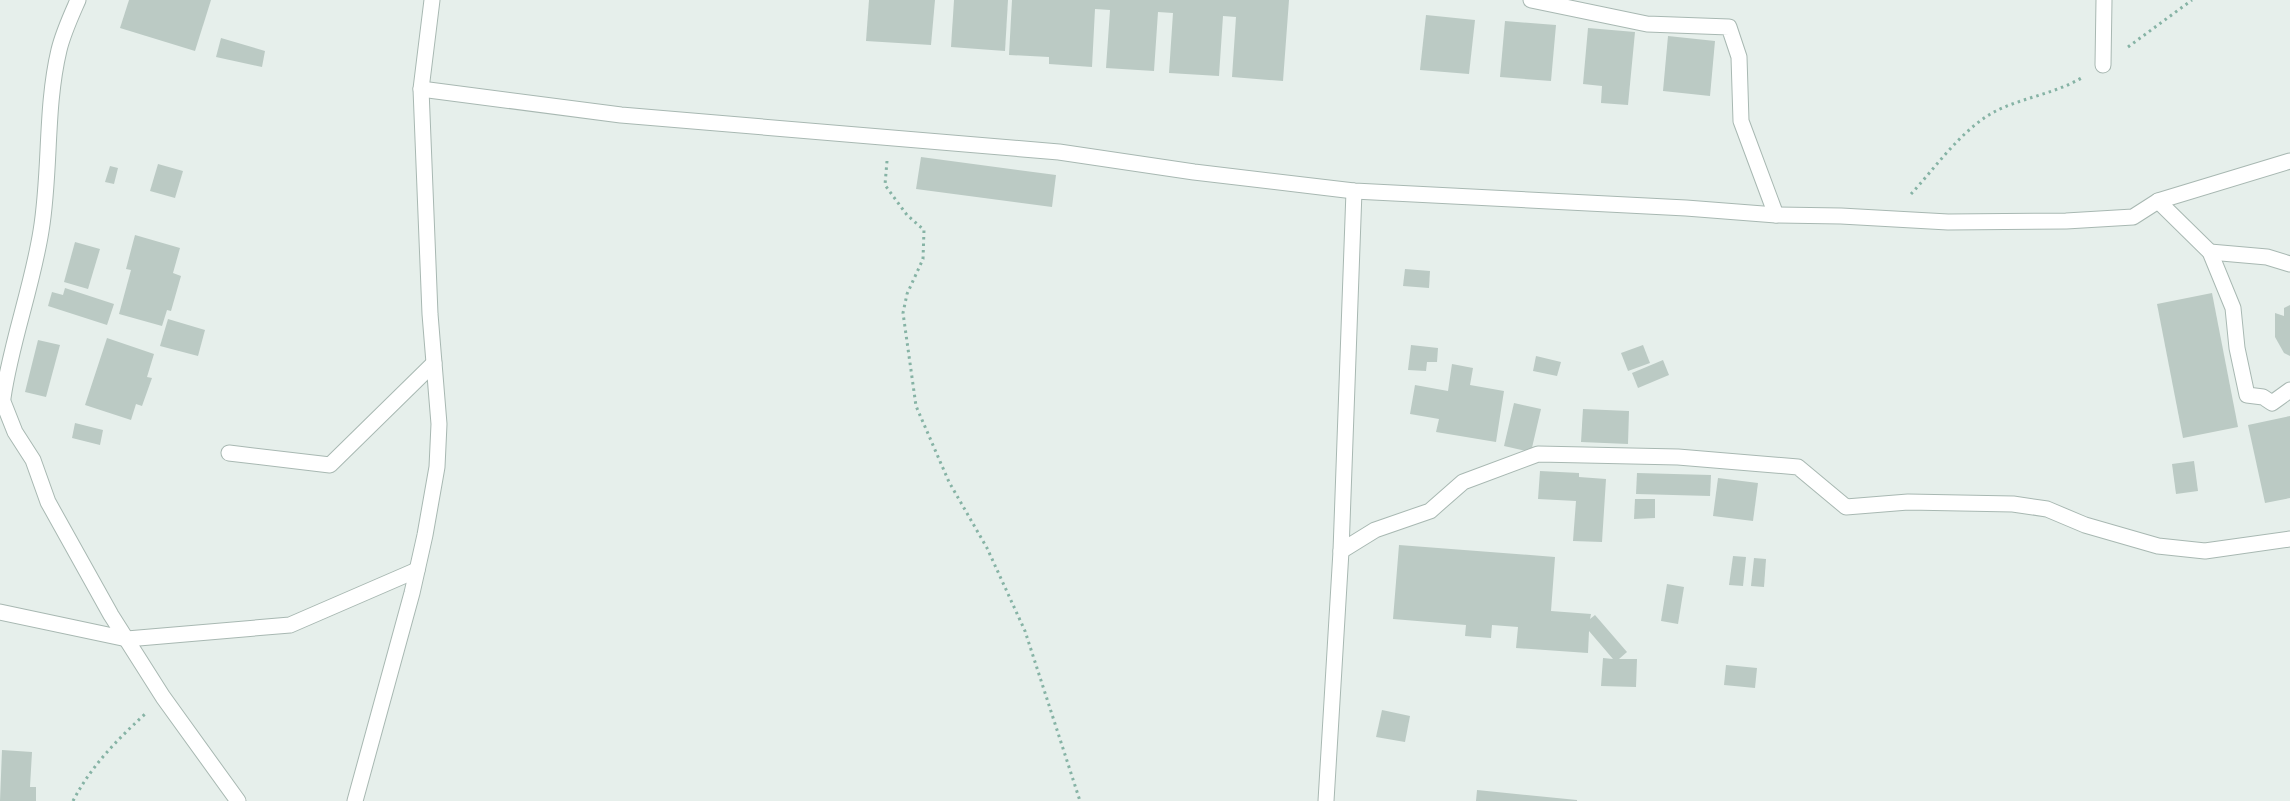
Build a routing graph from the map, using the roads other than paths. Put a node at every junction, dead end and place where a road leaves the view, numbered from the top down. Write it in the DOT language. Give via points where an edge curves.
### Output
graph roads {
  1 [pos="78,0"];
  2 [pos="432,0"];
  3 [pos="1531,0"];
  4 [pos="2104,0"];
  5 [pos="2104,64"];
  6 [pos="421,89"];
  7 [pos="2290,161"];
  8 [pos="1354,191"];
  9 [pos="2158,201"];
  10 [pos="1776,215"];
  11 [pos="2210,252"];
  12 [pos="2290,264"];
  13 [pos="434,363"];
  14 [pos="2290,390"];
  15 [pos="2,396"];
  16 [pos="228,453"];
  17 [pos="2290,539"];
  18 [pos="1341,551"];
  19 [pos="417,570"];
  20 [pos="0,612"];
  21 [pos="127,639"];
  22 [pos="238,801"];
  23 [pos="355,801"];
  24 [pos="1326,801"];
  1 -- 15 [label="street" via="58,57 42,226"];
  2 -- 6 [label="street"];
  3 -- 10 [label="street" via="1647,24 1729,27 1739,57 1741,121"];
  4 -- 5 [label="street"];
  6 -- 8 [label="street" via="620,115 1059,152"];
  6 -- 13 [label="street"];
  7 -- 9 [label="street"];
  8 -- 10 [label="street"];
  8 -- 18 [label="street"];
  9 -- 10 [label="street" via="2133,218 2066,221 1958,222"];
  9 -- 11 [label="street"];
  11 -- 12 [label="street" via="2267,257"];
  11 -- 14 [label="street" via="2233,308 2247,395 2263,397 2272,403"];
  13 -- 16 [label="street" via="330,465"];
  13 -- 19 [label="street" via="439,424 437,467"];
  15 -- 21 [label="street" via="15,432 33,460 48,502"];
  17 -- 18 [label="street" via="2204,551 2158,546 2085,526 2047,509 2013,504 1908,502 1846,507 1798,467 1678,457 1538,454 1463,482 1430,511 1375,530"];
  18 -- 24 [label="street"];
  19 -- 21 [label="street" via="290,625"];
  19 -- 23 [label="street"];
  20 -- 21 [label="street"];
  21 -- 22 [label="street" via="163,697"];
}
